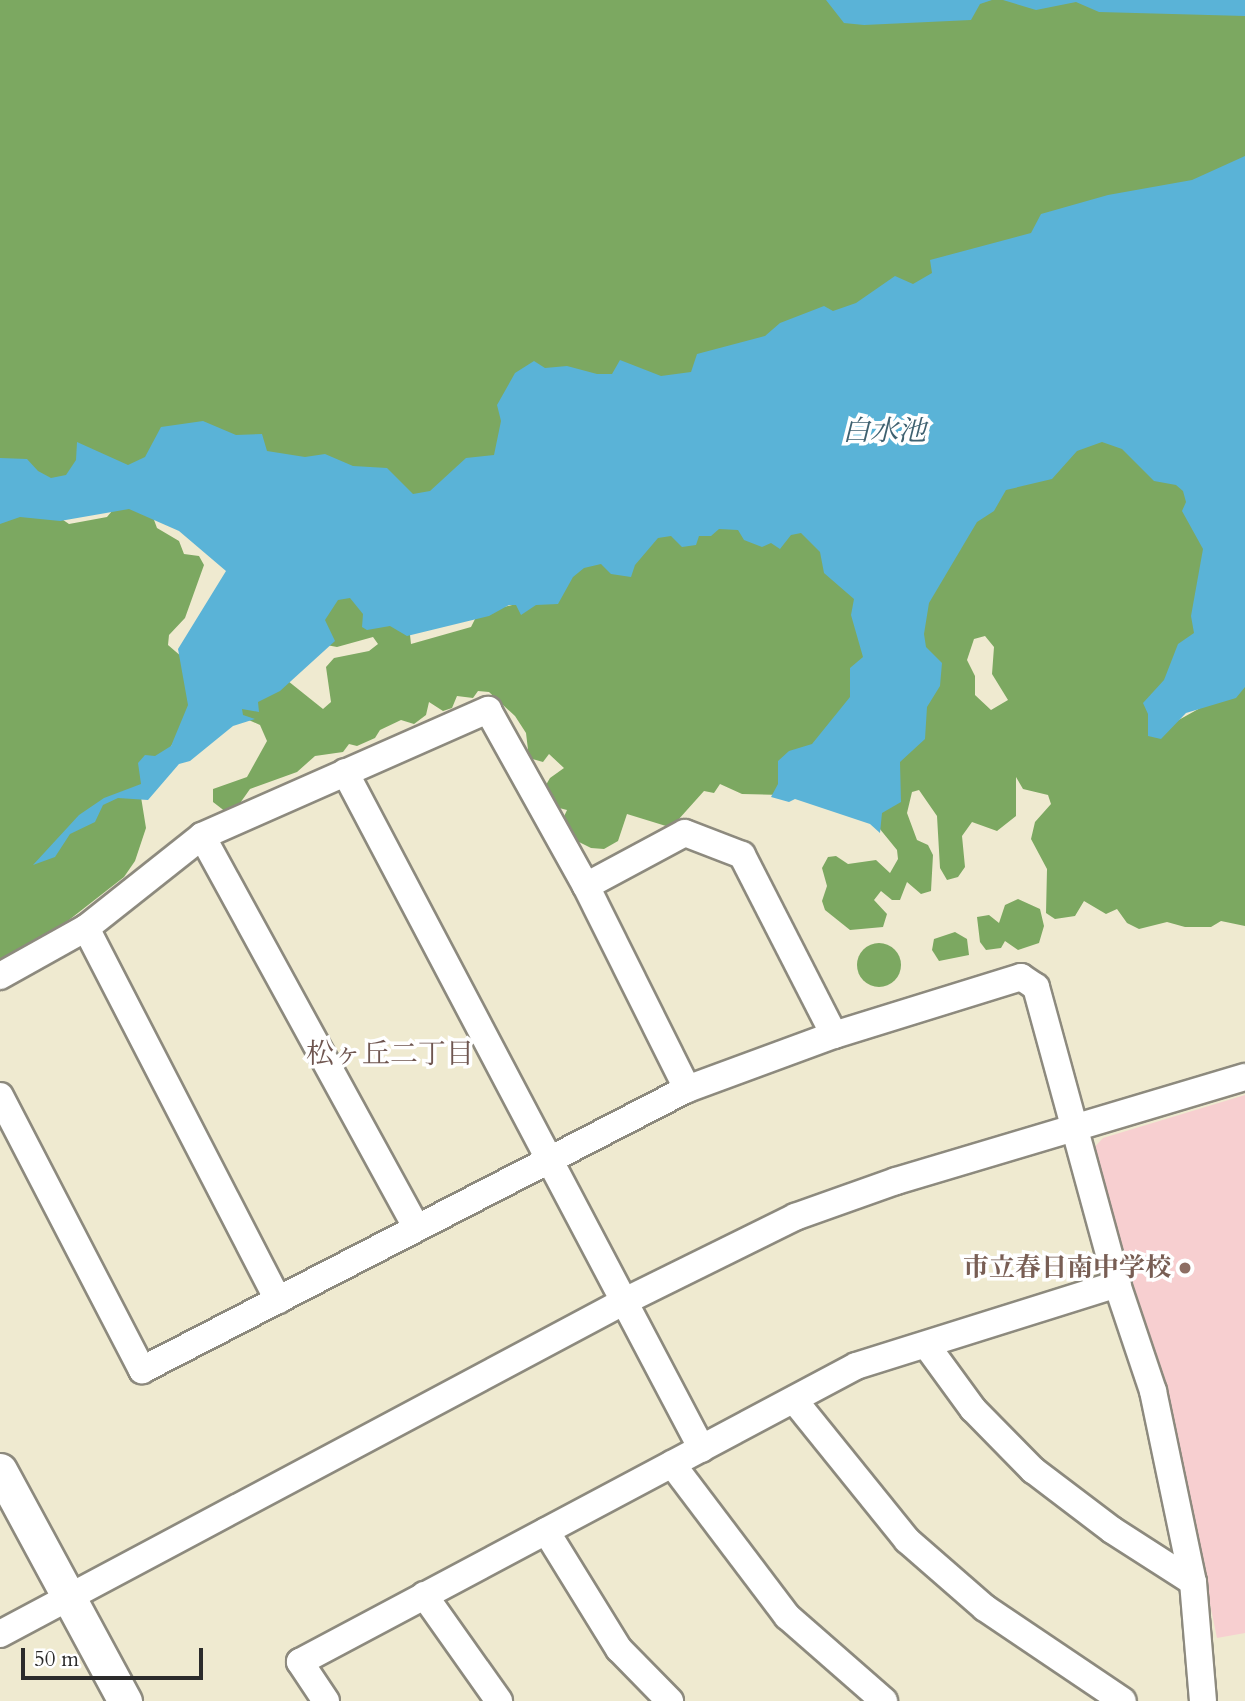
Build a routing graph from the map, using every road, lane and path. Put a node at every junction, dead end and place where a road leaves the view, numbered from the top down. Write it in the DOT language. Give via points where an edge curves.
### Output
graph roads {
  1 [pos="345,772"];
  2 [pos="202,836"];
  3 [pos="586,886"];
  4 [pos="86,928"];
  5 [pos="0,976"];
  6 [pos="834,1035"];
  7 [pos="1245,1077"];
  8 [pos="687,1089"];
  9 [pos="0,1096"];
  10 [pos="1077,1127"];
  11 [pos="551,1159"];
  12 [pos="416,1228"];
  13 [pos="1117,1284"];
  14 [pos="278,1300"];
  15 [pos="625,1301"];
  16 [pos="926,1346"];
  17 [pos="794,1400"];
  18 [pos="702,1449"];
  19 [pos="672,1464"];
  20 [pos="0,1470"];
  21 [pos="547,1531"];
  22 [pos="1194,1582"];
  23 [pos="425,1595"];
  24 [pos="68,1598"];
  25 [pos="0,1634"];
  26 [pos="125,1701"];
  27 [pos="326,1701"];
  28 [pos="499,1701"];
  29 [pos="670,1701"];
  30 [pos="884,1701"];
  31 [pos="1123,1701"];
  32 [pos="1203,1701"];
  1 -- 2 [label="street"];
  1 -- 3 [label="street" via="488,710"];
  1 -- 11 [label="street"];
  2 -- 4 [label="street"];
  2 -- 12 [label="street"];
  3 -- 6 [label="street" via="685,833 742,855"];
  3 -- 8 [label="street"];
  4 -- 5 [label="street"];
  4 -- 14 [label="street"];
  6 -- 8 [label="street"];
  6 -- 10 [label="street" via="1021,977 1036,987"];
  7 -- 10 [label="street"];
  8 -- 11 [label="street"];
  9 -- 14 [label="street" via="142,1370"];
  10 -- 13 [label="street"];
  10 -- 15 [label="street" via="896,1181 795,1217"];
  11 -- 12 [label="street"];
  11 -- 15 [label="street"];
  12 -- 14 [label="street"];
  13 -- 16 [label="street"];
  13 -- 22 [label="street" via="1153,1391"];
  15 -- 18 [label="street"];
  15 -- 24 [label="street"];
  16 -- 17 [label="street" via="856,1366"];
  16 -- 22 [label="street" via="974,1409 1033,1470 1112,1530"];
  17 -- 18 [label="street"];
  17 -- 31 [label="street" via="907,1540 985,1608"];
  18 -- 19 [label="street"];
  19 -- 21 [label="street"];
  19 -- 30 [label="street" via="786,1616"];
  20 -- 24 [label="main road"];
  21 -- 23 [label="street"];
  21 -- 29 [label="street" via="619,1649"];
  22 -- 32 [label="street"];
  23 -- 27 [label="street" via="300,1662"];
  23 -- 28 [label="street"];
  24 -- 25 [label="street"];
  24 -- 26 [label="main road"];
}
